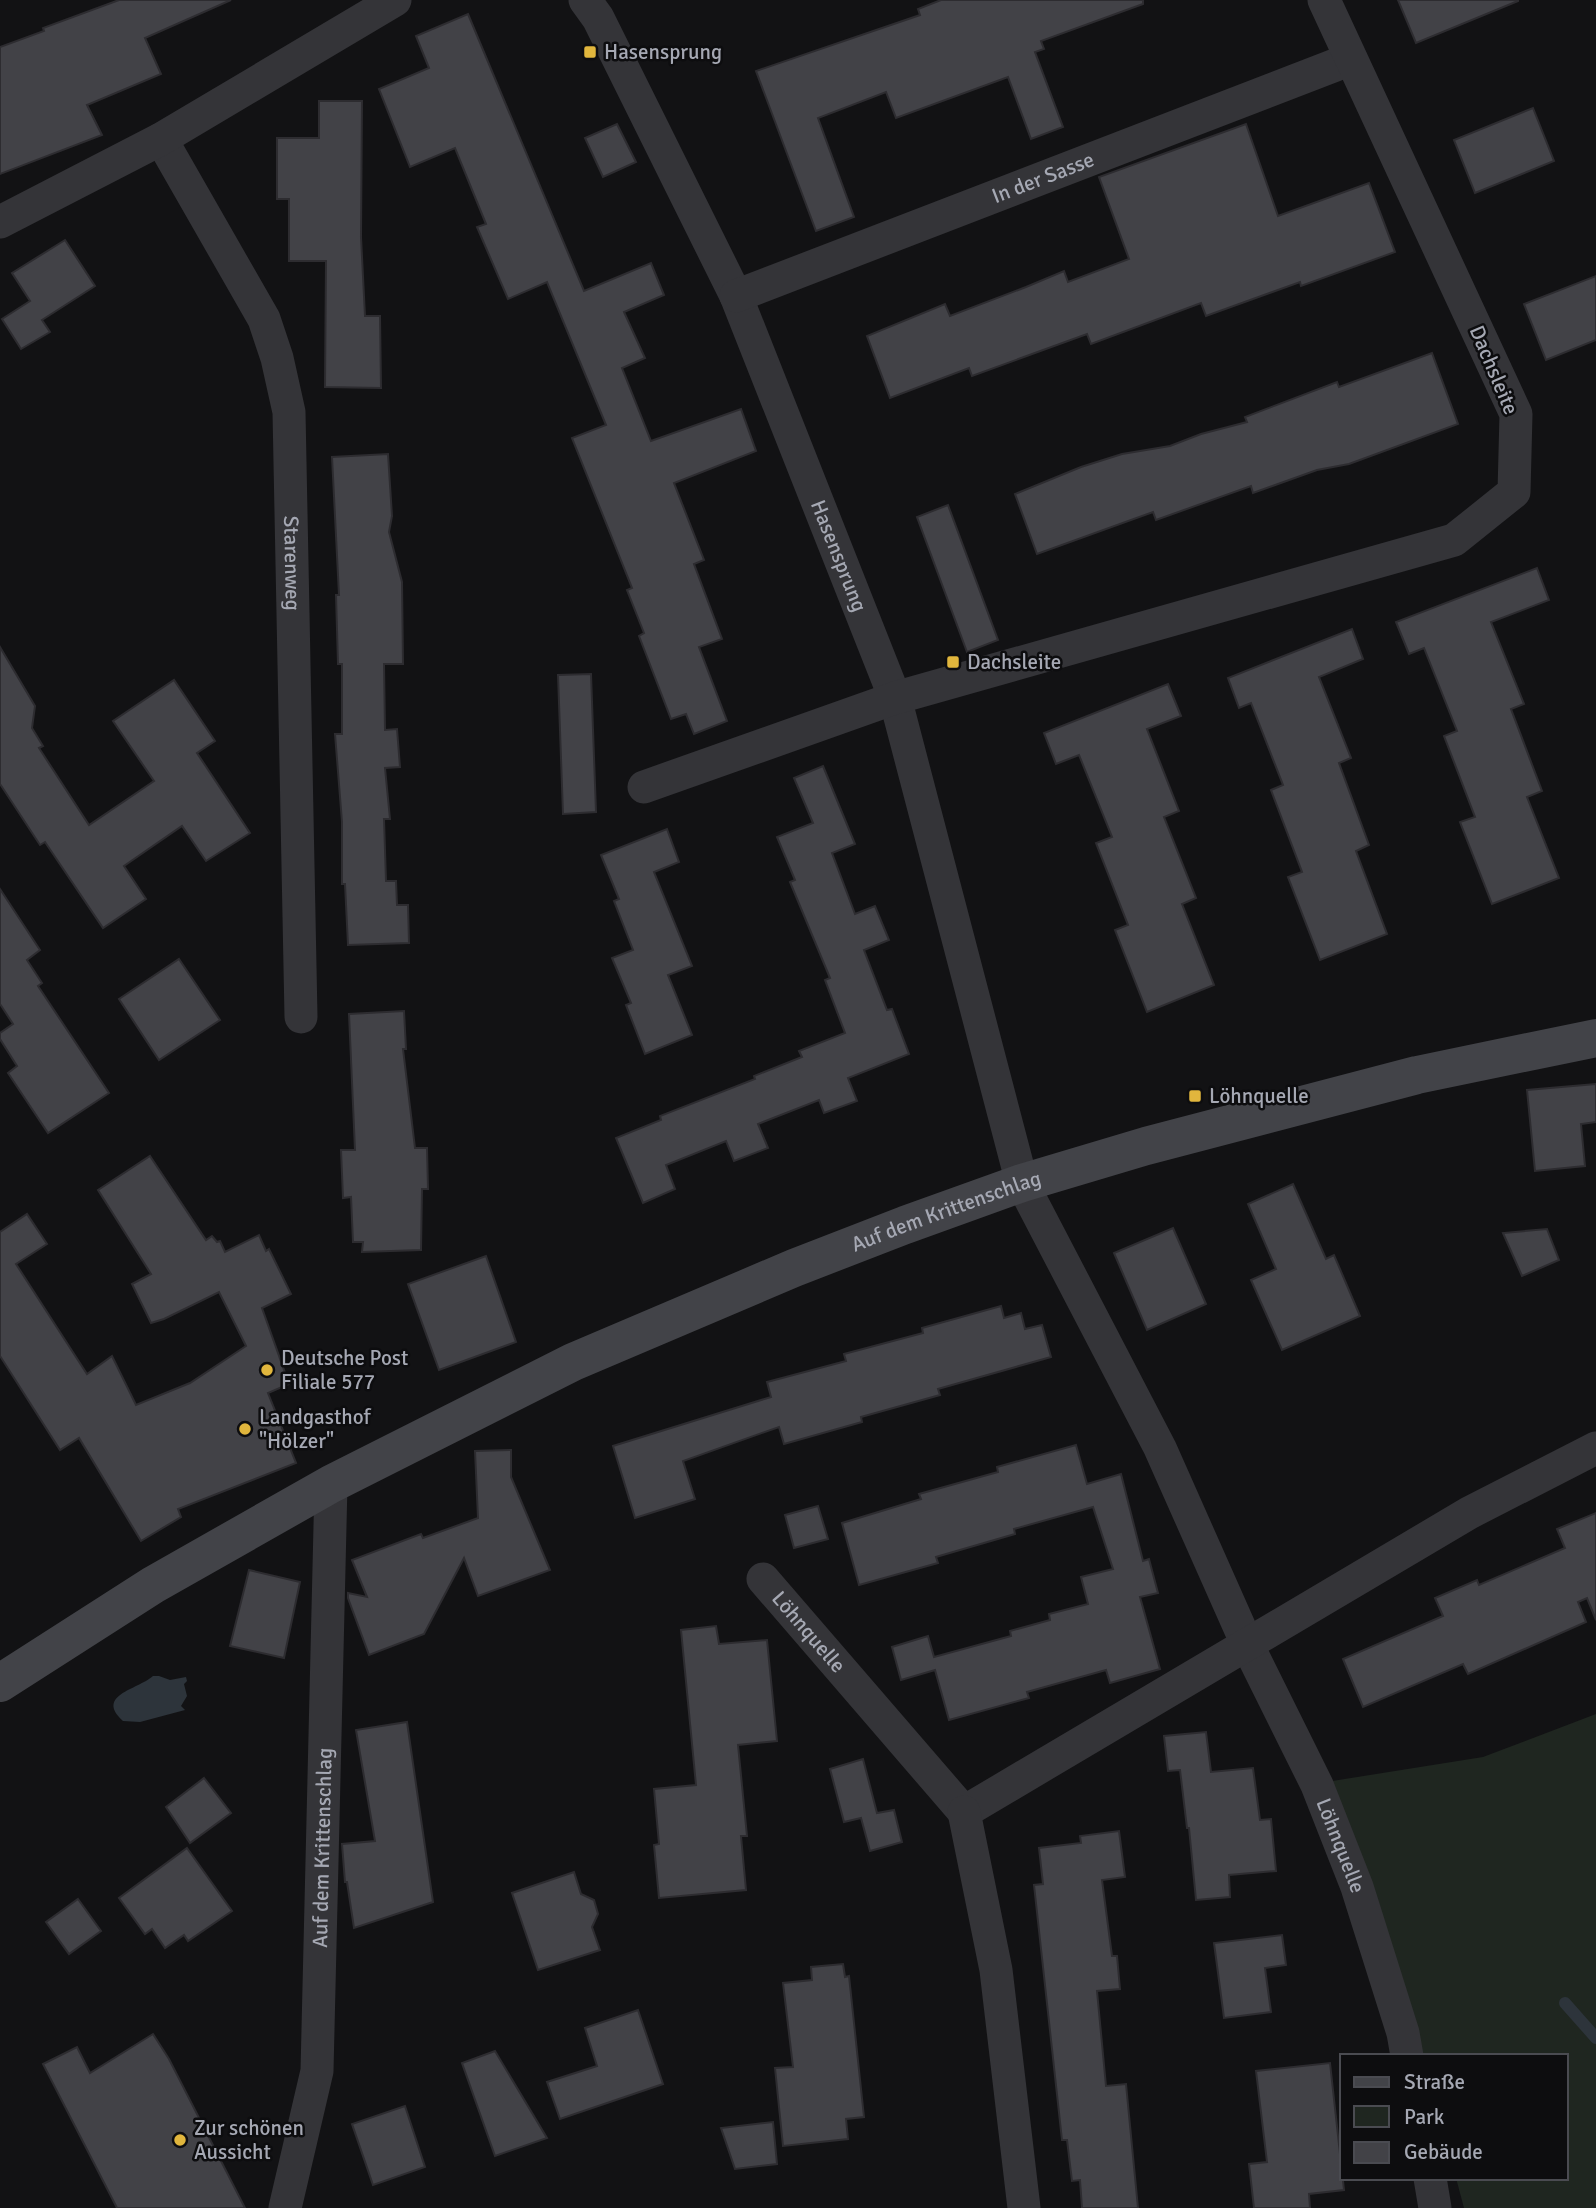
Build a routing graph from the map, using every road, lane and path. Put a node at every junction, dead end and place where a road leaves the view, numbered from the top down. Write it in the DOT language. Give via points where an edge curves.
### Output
graph roads {
  1 [pos="395,0"];
  2 [pos="585,0"];
  3 [pos="1324,0"];
  4 [pos="1352,59"];
  5 [pos="161,139"];
  6 [pos="0,222"];
  7 [pos="736,296"];
  8 [pos="894,698"];
  9 [pos="644,787"];
  10 [pos="301,1017"];
  11 [pos="1596,1038"];
  12 [pos="1022,1183"];
  13 [pos="1596,1448"];
  14 [pos="331,1484"];
  15 [pos="763,1579"];
  16 [pos="1247,1644"];
  17 [pos="0,1683"];
  18 [pos="964,1812"];
  19 [pos="1407,2054"];
  20 [pos="1430,2180"];
  21 [pos="285,2208"];
  22 [pos="1024,2208"];
  23 [pos="1435,2208"];
  1 -- 5 [label="street"];
  2 -- 7 [label="street, Hasensprung"];
  3 -- 4 [label="street, Dachsleite"];
  4 -- 7 [label="street, In der Sasse"];
  4 -- 8 [label="street, Dachsleite" via="1516,414 1514,492 1454,540"];
  5 -- 6 [label="street"];
  5 -- 10 [label="street, Starenweg" via="264,319 289,412"];
  7 -- 8 [label="street, Hasensprung"];
  8 -- 9 [label="street"];
  8 -- 12 [label="street, Hasensprung"];
  11 -- 12 [label="street, Auf dem Krittenschlag" via="1418,1074"];
  12 -- 14 [label="street, Auf dem Krittenschlag" via="794,1268 573,1362"];
  12 -- 16 [label="street, Löhnquelle" via="1160,1448"];
  13 -- 16 [label="street" via="1469,1513"];
  14 -- 17 [label="street, Auf dem Krittenschlag" via="153,1585"];
  14 -- 21 [label="street, Auf dem Krittenschlag" via="317,2071"];
  15 -- 18 [label="street, Löhnquelle"];
  16 -- 18 [label="street"];
  16 -- 19 [label="street, Löhnquelle" via="1317,1785 1352,1874"];
  18 -- 22 [label="street, Löhnquelle" via="996,1970"];
  20 -- 23 [label="street"];
}
